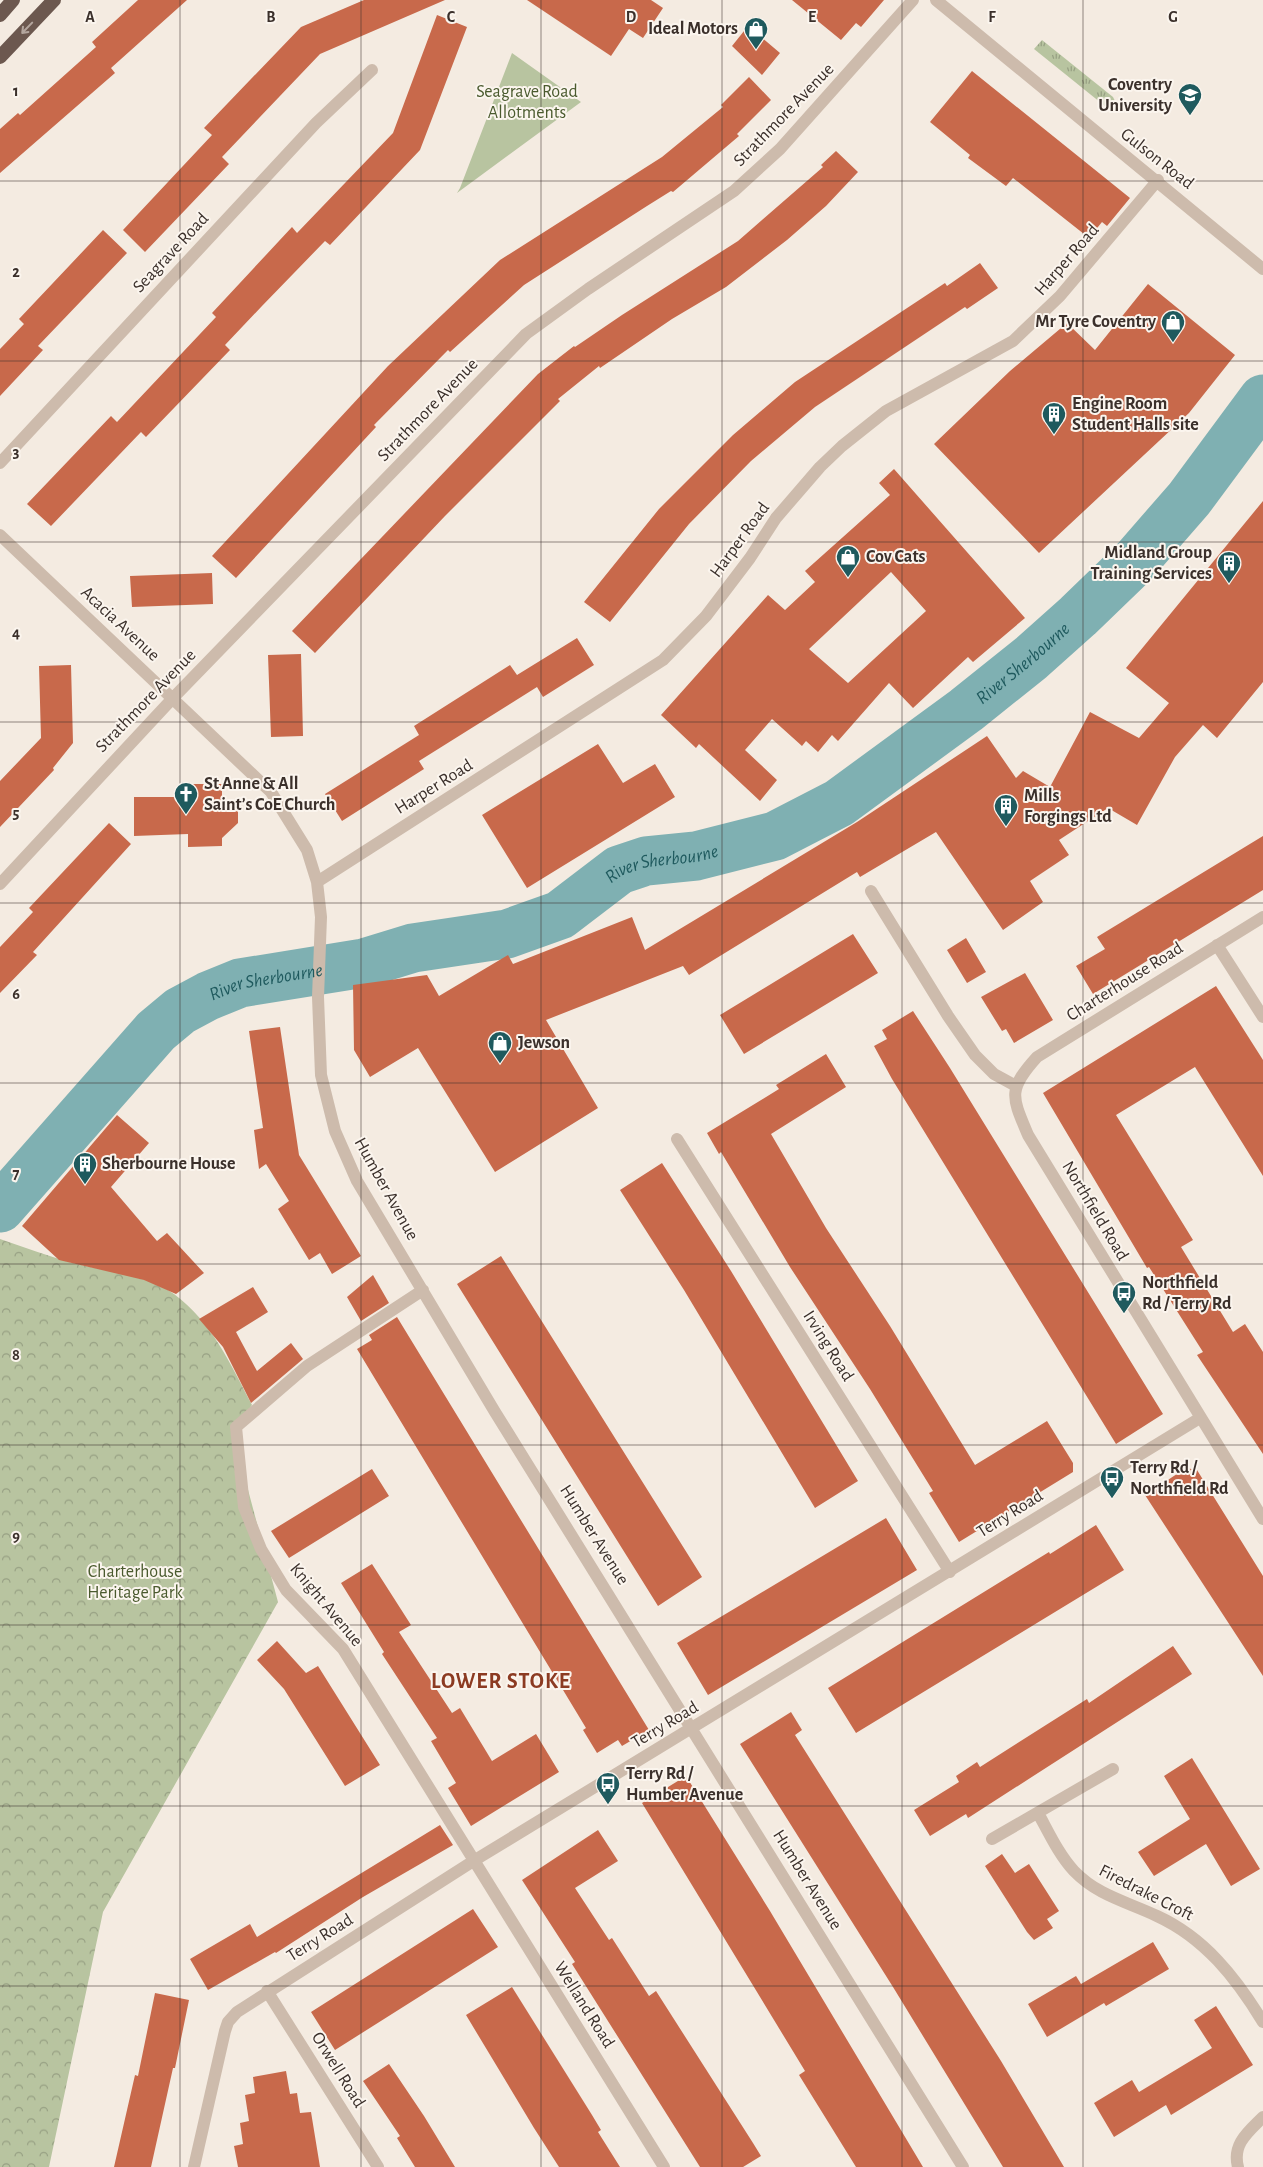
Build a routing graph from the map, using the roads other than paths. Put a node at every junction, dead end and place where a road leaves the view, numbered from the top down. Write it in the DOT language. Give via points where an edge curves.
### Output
graph roads {
  1 [pos="13,0"];
  2 [pos="54,0"];
  3 [pos="913,0"];
  4 [pos="936,0"];
  5 [pos="0,15"];
  6 [pos="0,57"];
  7 [pos="372,70"];
  8 [pos="1158,180"];
  9 [pos="1263,269"];
  10 [pos="0,464"];
  11 [pos="0,536"];
  12 [pos="173,698"];
  13 [pos="317,882"];
  14 [pos="0,884"];
  15 [pos="871,891"];
  16 [pos="1263,916"];
  17 [pos="1217,945"];
  18 [pos="1263,1017"];
  19 [pos="1016,1086"];
  20 [pos="677,1139"];
  21 [pos="423,1290"];
  22 [pos="1200,1418"];
  23 [pos="1263,1519"];
  24 [pos="950,1572"];
  25 [pos="693,1728"];
  26 [pos="1112,1768"];
  27 [pos="1038,1813"];
  28 [pos="992,1839"];
  29 [pos="475,1860"];
  30 [pos="268,1992"];
  31 [pos="1263,2022"];
  32 [pos="1263,2117"];
  33 [pos="194,2167"];
  34 [pos="378,2167"];
  35 [pos="664,2167"];
  36 [pos="963,2167"];
  37 [pos="1238,2167"];
  1 -- 5 [label="highway"];
  2 -- 6 [label="highway, one-way"];
  3 -- 12 [label="street, Strathmore Avenue" via="780,149 734,191 526,334"];
  4 -- 8 [label="street, Gulson Road" via="1106,142"];
  7 -- 10 [label="street, Seagrave Road" via="309,130"];
  8 -- 9 [label="street, Gulson Road"];
  8 -- 13 [label="street, Harper Road" via="1060,296 1020,335 993,354 886,411 820,467 776,518 706,616 664,660"];
  11 -- 12 [label="street, Acacia Avenue"];
  12 -- 13 [label="street, Acacia Avenue" via="271,792 307,850"];
  12 -- 14 [label="street, Strathmore Avenue"];
  13 -- 21 [label="street, Humber Avenue" via="321,917 318,997 321,1075 335,1131 357,1181"];
  15 -- 19 [label="street" via="975,1055 994,1074"];
  16 -- 17 [label="street, Charterhouse Road"];
  17 -- 18 [label="street"];
  17 -- 19 [label="street, Charterhouse Road" via="1037,1057 1023,1072"];
  19 -- 22 [label="street, Northfield Road" via="1014,1103 1028,1135"];
  20 -- 24 [label="street, Irving Road"];
  21 -- 25 [label="street, Humber Avenue" via="495,1412"];
  21 -- 29 [label="street, Knight Avenue" via="308,1366 242,1421 236,1427 238,1463 244,1507 266,1557 286,1590 343,1649"];
  22 -- 23 [label="street, Northfield Road"];
  22 -- 24 [label="street, Terry Road"];
  24 -- 25 [label="street, Terry Road"];
  25 -- 29 [label="street, Terry Road"];
  25 -- 36 [label="street, Humber Avenue"];
  26 -- 27 [label="street"];
  27 -- 28 [label="street"];
  27 -- 31 [label="street, Firedrake Croft" via="1074,1871 1104,1894 1156,1915 1200,1942 1234,1978"];
  29 -- 30 [label="street, Terry Road"];
  29 -- 35 [label="street, Welland Road"];
  30 -- 33 [label="street, Terry Road" via="237,2012 228,2022"];
  30 -- 34 [label="street, Orwell Road"];
  32 -- 37 [label="street" via="1241,2140 1236,2158"];
}
